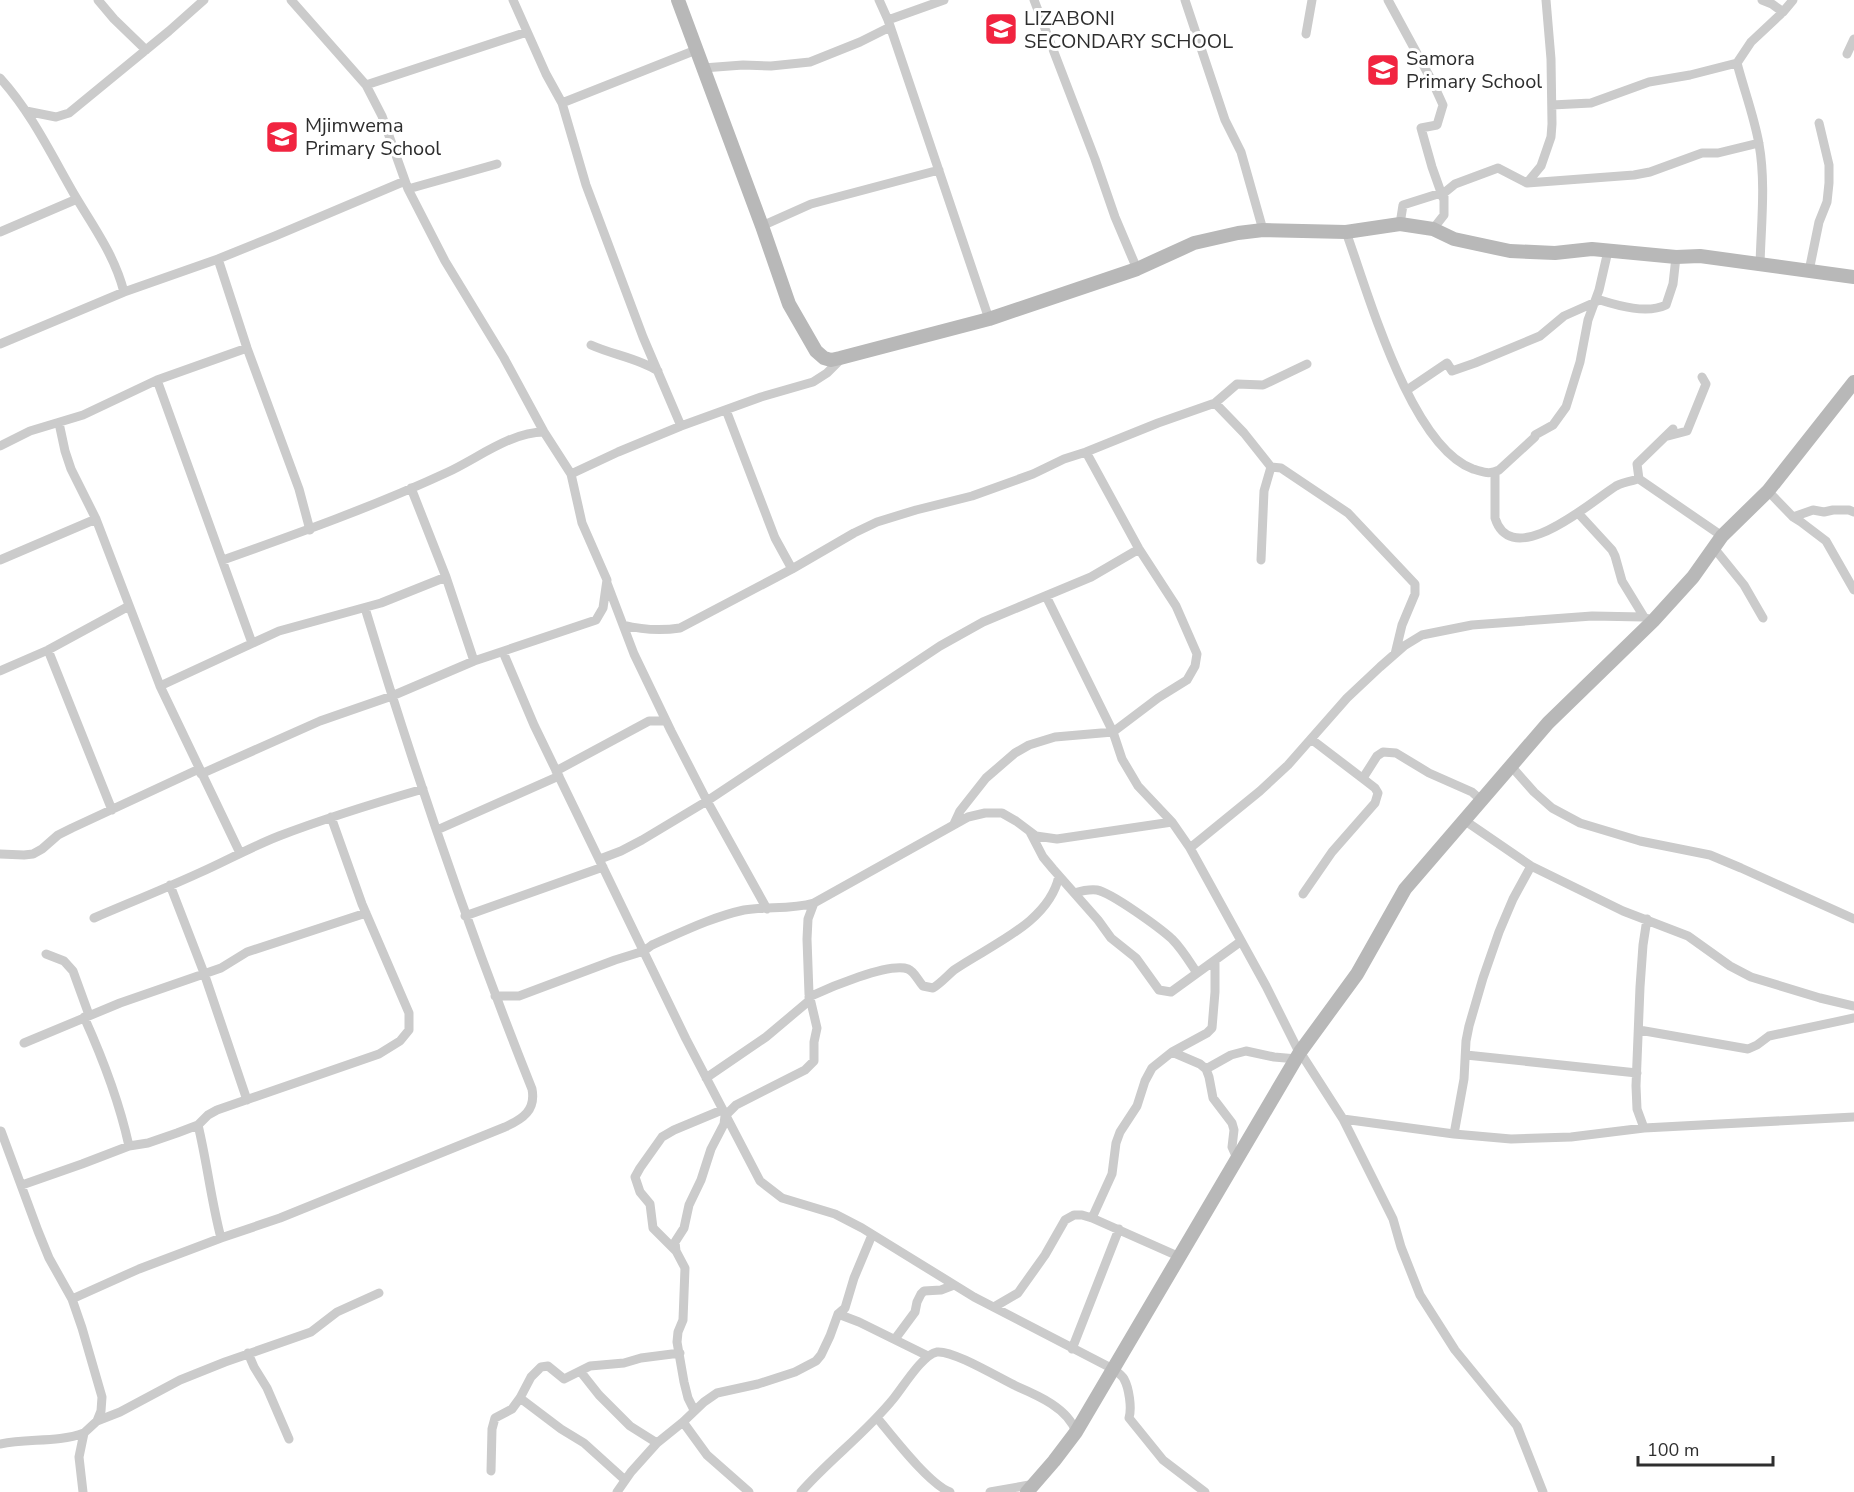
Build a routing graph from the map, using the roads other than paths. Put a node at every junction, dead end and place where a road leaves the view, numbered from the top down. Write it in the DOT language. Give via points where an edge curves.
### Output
graph roads {
  1 [pos="98,0"];
  2 [pos="204,0"];
  3 [pos="291,0"];
  4 [pos="513,0"];
  5 [pos="678,0"];
  6 [pos="879,0"];
  7 [pos="944,0"];
  8 [pos="1034,0"];
  9 [pos="1185,0"];
  10 [pos="1312,0"];
  11 [pos="1388,0"];
  12 [pos="1546,0"];
  13 [pos="1762,0"];
  14 [pos="1792,0"];
  15 [pos="1783,12"];
  16 [pos="889,24"];
  17 [pos="526,32"];
  18 [pos="1306,34"];
  19 [pos="1854,39"];
  20 [pos="146,50"];
  21 [pos="696,50"];
  22 [pos="1847,54"];
  23 [pos="1737,63"];
  24 [pos="703,68"];
  25 [pos="0,78"];
  26 [pos="366,86"];
  27 [pos="562,103"];
  28 [pos="1552,105"];
  29 [pos="26,111"];
  30 [pos="1820,123"];
  31 [pos="1759,143"];
  32 [pos="497,164"];
  33 [pos="939,170"];
  34 [pos="1527,183"];
  35 [pos="406,185"];
  36 [pos="1443,197"];
  37 [pos="77,199"];
  38 [pos="1400,224"];
  39 [pos="762,226"];
  40 [pos="1433,229"];
  41 [pos="1263,230"];
  42 [pos="0,232"];
  43 [pos="1346,232"];
  44 [pos="1608,250"];
  45 [pos="1676,257"];
  46 [pos="218,259"];
  47 [pos="1760,265"];
  48 [pos="1137,269"];
  49 [pos="1809,271"];
  50 [pos="1854,277"];
  51 [pos="124,292"];
  52 [pos="1594,303"];
  53 [pos="989,319"];
  54 [pos="0,344"];
  55 [pos="591,345"];
  56 [pos="247,348"];
  57 [pos="842,358"];
  58 [pos="1307,364"];
  59 [pos="658,371"];
  60 [pos="1702,378"];
  61 [pos="157,380"];
  62 [pos="1854,382"];
  63 [pos="1407,390"];
  64 [pos="1215,403"];
  65 [pos="726,410"];
  66 [pos="59,423"];
  67 [pos="681,426"];
  68 [pos="1673,429"];
  69 [pos="544,432"];
  70 [pos="1664,437"];
  71 [pos="0,446"];
  72 [pos="1086,452"];
  73 [pos="1271,467"];
  74 [pos="1495,472"];
  75 [pos="572,474"];
  76 [pos="1639,479"];
  77 [pos="411,488"];
  78 [pos="1768,491"];
  79 [pos="1854,512"];
  80 [pos="1578,513"];
  81 [pos="1792,518"];
  82 [pos="96,519"];
  83 [pos="310,530"];
  84 [pos="1718,542"];
  85 [pos="1139,549"];
  86 [pos="0,560"];
  87 [pos="223,560"];
  88 [pos="1261,560"];
  89 [pos="792,569"];
  90 [pos="446,577"];
  91 [pos="607,580"];
  92 [pos="1854,590"];
  93 [pos="1046,596"];
  94 [pos="129,606"];
  95 [pos="365,608"];
  96 [pos="1763,618"];
  97 [pos="1649,619"];
  98 [pos="623,625"];
  99 [pos="252,643"];
  100 [pos="48,650"];
  101 [pos="503,652"];
  102 [pos="1395,654"];
  103 [pos="474,662"];
  104 [pos="0,671"];
  105 [pos="160,686"];
  106 [pos="392,696"];
  107 [pos="666,721"];
  108 [pos="1113,732"];
  109 [pos="1311,739"];
  110 [pos="1510,766"];
  111 [pos="200,771"];
  112 [pos="557,773"];
  113 [pos="1363,778"];
  114 [pos="423,789"];
  115 [pos="1481,800"];
  116 [pos="707,801"];
  117 [pos="112,810"];
  118 [pos="331,817"];
  119 [pos="1464,820"];
  120 [pos="1172,822"];
  121 [pos="954,824"];
  122 [pos="437,830"];
  123 [pos="1029,831"];
  124 [pos="1190,848"];
  125 [pos="240,853"];
  126 [pos="0,854"];
  127 [pos="601,863"];
  128 [pos="1531,866"];
  129 [pos="1059,876"];
  130 [pos="170,885"];
  131 [pos="1074,893"];
  132 [pos="1303,894"];
  133 [pos="814,903"];
  134 [pos="767,909"];
  135 [pos="366,913"];
  136 [pos="465,916"];
  137 [pos="93,918"];
  138 [pos="1647,919"];
  139 [pos="1854,919"];
  140 [pos="1240,942"];
  141 [pos="644,951"];
  142 [pos="46,954"];
  143 [pos="1215,960"];
  144 [pos="204,973"];
  145 [pos="1197,973"];
  146 [pos="495,996"];
  147 [pos="810,998"];
  148 [pos="1854,1006"];
  149 [pos="87,1016"];
  150 [pos="1854,1018"];
  151 [pos="1639,1030"];
  152 [pos="24,1043"];
  153 [pos="1172,1052"];
  154 [pos="1299,1055"];
  155 [pos="1466,1055"];
  156 [pos="1206,1069"];
  157 [pos="1637,1073"];
  158 [pos="706,1078"];
  159 [pos="247,1100"];
  160 [pos="724,1113"];
  161 [pos="1854,1118"];
  162 [pos="1343,1119"];
  163 [pos="198,1125"];
  164 [pos="1644,1128"];
  165 [pos="2,1131"];
  166 [pos="1454,1134"];
  167 [pos="129,1146"];
  168 [pos="1234,1165"];
  169 [pos="22,1185"];
  170 [pos="1092,1218"];
  171 [pos="1119,1229"];
  172 [pos="872,1235"];
  173 [pos="220,1238"];
  174 [pos="676,1251"];
  175 [pos="1180,1257"];
  176 [pos="954,1285"];
  177 [pos="379,1293"];
  178 [pos="72,1299"];
  179 [pos="994,1307"];
  180 [pos="838,1314"];
  181 [pos="895,1339"];
  182 [pos="1072,1348"];
  183 [pos="248,1353"];
  184 [pos="680,1353"];
  185 [pos="928,1356"];
  186 [pos="1113,1369"];
  187 [pos="580,1371"];
  188 [pos="520,1398"];
  189 [pos="694,1410"];
  190 [pos="878,1419"];
  191 [pos="97,1421"];
  192 [pos="683,1422"];
  193 [pos="1076,1432"];
  194 [pos="84,1433"];
  195 [pos="289,1438"];
  196 [pos="657,1443"];
  197 [pos="0,1444"];
  198 [pos="491,1472"];
  199 [pos="625,1480"];
  200 [pos="1031,1488"];
  201 [pos="83,1492"];
  202 [pos="617,1492"];
  203 [pos="748,1492"];
  204 [pos="801,1492"];
  205 [pos="950,1492"];
  206 [pos="990,1492"];
  207 [pos="1205,1492"];
  208 [pos="1543,1492"];
  1 -- 20 [label="street"];
  2 -- 20 [label="street"];
  3 -- 26 [label="street"];
  4 -- 17 [label="street"];
  5 -- 21 [label="street"];
  6 -- 16 [label="street"];
  7 -- 16 [label="street"];
  8 -- 48 [label="street"];
  9 -- 41 [label="street" via="1225,120 1241,152"];
  10 -- 18 [label="street"];
  11 -- 36 [label="street" via="1443,105 1437,125 1421,128"];
  12 -- 28 [label="street"];
  13 -- 15 [label="street"];
  14 -- 15 [label="street"];
  15 -- 23 [label="street" via="1751,42"];
  16 -- 24 [label="street" via="860,42 810,62"];
  16 -- 33 [label="street"];
  17 -- 26 [label="street"];
  17 -- 27 [label="street"];
  19 -- 22 [label="street"];
  20 -- 29 [label="street" via="69,113 56,117"];
  21 -- 24 [label="street"];
  21 -- 27 [label="street"];
  23 -- 28 [label="street" via="1649,82 1591,102"];
  23 -- 31 [label="street"];
  24 -- 39 [label="street"];
  25 -- 29 [label="street"];
  26 -- 35 [label="street" via="382,116"];
  27 -- 59 [label="street" via="586,184"];
  28 -- 34 [label="street" via="1547,153"];
  29 -- 37 [label="street"];
  30 -- 49 [label="street" via="1829,183"];
  31 -- 34 [label="street" via="1702,153 1634,175"];
  31 -- 47 [label="street"];
  32 -- 35 [label="street"];
  33 -- 39 [label="street" via="811,204"];
  33 -- 53 [label="street"];
  34 -- 36 [label="street" via="1498,168 1455,184"];
  35 -- 46 [label="street"];
  35 -- 69 [label="street" via="445,261"];
  36 -- 38 [label="street" via="1403,205"];
  36 -- 40 [label="street" via="1444,215"];
  37 -- 42 [label="street"];
  37 -- 51 [label="street" via="109,250"];
  38 -- 40 [label="street"];
  38 -- 43 [label="street"];
  39 -- 57 [label="street" via="789,304 809,342 824,358"];
  40 -- 44 [label="street" via="1454,239 1510,251"];
  41 -- 43 [label="street"];
  41 -- 48 [label="street" via="1194,243"];
  43 -- 63 [label="street"];
  44 -- 45 [label="street"];
  44 -- 52 [label="street"];
  45 -- 47 [label="street" via="1700,256"];
  45 -- 52 [label="street" via="1666,305 1658,309 1600,300"];
  46 -- 51 [label="street"];
  46 -- 56 [label="street"];
  47 -- 49 [label="street"];
  48 -- 53 [label="street"];
  49 -- 50 [label="street"];
  51 -- 54 [label="street"];
  52 -- 63 [label="street" via="1564,316 1540,336 1475,363 1452,371 1447,363"];
  52 -- 74 [label="street" via="1566,407 1552,425 1535,435"];
  53 -- 57 [label="street"];
  55 -- 59 [label="street"];
  56 -- 61 [label="street"];
  56 -- 83 [label="street" via="299,489"];
  57 -- 65 [label="street" via="813,382"];
  58 -- 64 [label="street" via="1263,385 1236,384"];
  59 -- 67 [label="street"];
  60 -- 70 [label="street" via="1706,384 1687,431"];
  61 -- 66 [label="street"];
  61 -- 87 [label="street"];
  62 -- 78 [label="street"];
  63 -- 74 [label="street" via="1421,419 1455,459 1484,473"];
  64 -- 72 [label="street"];
  64 -- 73 [label="street"];
  65 -- 67 [label="street"];
  65 -- 89 [label="street" via="775,538"];
  66 -- 71 [label="street" via="30,431"];
  66 -- 82 [label="street" via="71,469"];
  67 -- 75 [label="street"];
  68 -- 70 [label="street"];
  69 -- 75 [label="street"];
  69 -- 77 [label="street" via="522,435"];
  70 -- 76 [label="street" via="1637,464"];
  72 -- 85 [label="street"];
  72 -- 89 [label="street" via="1000,487 878,522"];
  73 -- 88 [label="street" via="1263,500"];
  73 -- 102 [label="street" via="1281,468 1348,513 1415,584"];
  74 -- 80 [label="street" via="1495,518 1509,536 1533,536"];
  75 -- 91 [label="street" via="582,523"];
  76 -- 80 [label="street" via="1619,484"];
  76 -- 84 [label="street"];
  77 -- 83 [label="street"];
  77 -- 90 [label="street"];
  78 -- 81 [label="street"];
  78 -- 84 [label="street"];
  79 -- 81 [label="street" via="1813,510"];
  80 -- 97 [label="street" via="1612,550 1622,580"];
  81 -- 92 [label="street" via="1826,540"];
  82 -- 86 [label="street"];
  82 -- 94 [label="street"];
  83 -- 87 [label="street"];
  84 -- 96 [label="street"];
  84 -- 97 [label="street" via="1693,577"];
  85 -- 93 [label="street" via="1092,577"];
  85 -- 108 [label="street" via="1176,606 1197,654 1187,680"];
  87 -- 99 [label="street"];
  89 -- 98 [label="street" via="680,628 642,630"];
  90 -- 95 [label="street"];
  90 -- 103 [label="street"];
  91 -- 98 [label="street"];
  91 -- 101 [label="street" via="603,608 596,620"];
  93 -- 108 [label="street"];
  93 -- 116 [label="street" via="983,622 940,646"];
  94 -- 100 [label="street"];
  94 -- 105 [label="street"];
  95 -- 99 [label="street" via="305,623"];
  95 -- 106 [label="street"];
  97 -- 102 [label="street" via="1592,616 1472,625 1422,635"];
  97 -- 110 [label="street"];
  98 -- 107 [label="street"];
  99 -- 105 [label="street"];
  100 -- 104 [label="street"];
  100 -- 117 [label="street"];
  101 -- 103 [label="street"];
  101 -- 112 [label="street"];
  102 -- 109 [label="street" via="1347,698"];
  103 -- 106 [label="street"];
  105 -- 111 [label="street"];
  106 -- 111 [label="street"];
  106 -- 114 [label="street"];
  107 -- 112 [label="street" via="649,721"];
  107 -- 116 [label="street"];
  108 -- 120 [label="street" via="1122,759 1138,786"];
  108 -- 121 [label="street" via="1055,737 1015,753 986,778"];
  109 -- 113 [label="street"];
  109 -- 124 [label="street" via="1288,765"];
  110 -- 115 [label="street"];
  110 -- 139 [label="street" via="1552,808 1580,823 1640,842 1710,855"];
  111 -- 117 [label="street"];
  111 -- 125 [label="street"];
  112 -- 122 [label="street"];
  112 -- 127 [label="street"];
  113 -- 115 [label="street" via="1377,756 1383,752 1396,753"];
  113 -- 132 [label="street" via="1378,793 1375,803 1332,852"];
  114 -- 118 [label="street"];
  114 -- 122 [label="street"];
  115 -- 119 [label="street"];
  116 -- 127 [label="street"];
  116 -- 134 [label="street"];
  117 -- 126 [label="street" via="58,835 33,854"];
  118 -- 125 [label="street"];
  118 -- 135 [label="street"];
  119 -- 128 [label="street"];
  119 -- 154 [label="street" via="1405,889 1357,974"];
  120 -- 123 [label="street" via="1057,839"];
  120 -- 124 [label="street"];
  121 -- 123 [label="street" via="985,813 1002,813"];
  121 -- 133 [label="street"];
  122 -- 136 [label="street"];
  123 -- 129 [label="street"];
  124 -- 140 [label="street"];
  125 -- 130 [label="street"];
  127 -- 136 [label="street"];
  127 -- 141 [label="street"];
  128 -- 138 [label="street"];
  128 -- 155 [label="street" via="1513,899 1483,978 1467,1033"];
  129 -- 131 [label="street"];
  129 -- 147 [label="street" via="1052,896 1039,911 933,988 923,986 905,968 895,968 868,974"];
  130 -- 137 [label="street"];
  130 -- 144 [label="street"];
  131 -- 145 [label="street" via="1096,890 1116,899 1172,939"];
  131 -- 145 [label="street" via="1112,938 1136,958 1159,990 1171,992"];
  133 -- 134 [label="street"];
  133 -- 147 [label="street" via="807,939"];
  134 -- 141 [label="street" via="745,910 711,920"];
  135 -- 144 [label="street" via="247,952"];
  135 -- 159 [label="street" via="409,1013 409,1030 379,1054"];
  136 -- 146 [label="street"];
  138 -- 148 [label="street" via="1688,936 1751,977"];
  138 -- 151 [label="street"];
  140 -- 143 [label="street"];
  140 -- 154 [label="street"];
  141 -- 146 [label="street" via="519,996"];
  141 -- 158 [label="street"];
  142 -- 149 [label="street" via="64,960 73,971"];
  143 -- 145 [label="street"];
  143 -- 153 [label="street" via="1212,1028"];
  144 -- 149 [label="street"];
  144 -- 159 [label="street"];
  146 -- 173 [label="street" via="532,1089 532,1106 523,1119 280,1218"];
  147 -- 158 [label="street" via="766,1037"];
  147 -- 160 [label="street" via="817,1028 812,1064"];
  149 -- 152 [label="street"];
  149 -- 167 [label="street"];
  150 -- 151 [label="street" via="1769,1036 1748,1049"];
  151 -- 157 [label="street"];
  153 -- 156 [label="street"];
  153 -- 170 [label="street" via="1152,1068 1137,1106 1120,1132 1112,1174"];
  154 -- 156 [label="street" via="1274,1058 1246,1051"];
  154 -- 162 [label="street"];
  154 -- 168 [label="street"];
  155 -- 157 [label="street"];
  155 -- 166 [label="street"];
  156 -- 168 [label="street" via="1213,1098 1232,1123"];
  157 -- 164 [label="street" via="1637,1109"];
  158 -- 160 [label="street"];
  159 -- 163 [label="street" via="217,1110"];
  160 -- 172 [label="street" via="760,1181 771,1191 835,1214"];
  160 -- 174 [label="street" via="724,1124 675,1242"];
  160 -- 174 [label="street" via="662,1137 636,1173 636,1184 650,1204 653,1228"];
  161 -- 164 [label="street"];
  162 -- 166 [label="street"];
  162 -- 208 [label="street" via="1393,1219 1420,1295 1455,1350 1517,1426"];
  163 -- 167 [label="street"];
  163 -- 173 [label="street"];
  164 -- 166 [label="street" via="1536,1139"];
  165 -- 169 [label="street"];
  167 -- 169 [label="street"];
  168 -- 175 [label="street"];
  169 -- 178 [label="street" via="49,1258"];
  170 -- 171 [label="street"];
  170 -- 179 [label="street" via="1074,1215 1065,1220 1018,1293"];
  171 -- 175 [label="street"];
  171 -- 182 [label="street"];
  172 -- 176 [label="street"];
  172 -- 180 [label="street" via="845,1308"];
  173 -- 178 [label="street"];
  174 -- 184 [label="street" via="685,1268 683,1320 677,1336"];
  175 -- 186 [label="street"];
  176 -- 179 [label="street"];
  176 -- 181 [label="street" via="921,1294 915,1312"];
  177 -- 183 [label="street" via="337,1312 311,1332"];
  178 -- 191 [label="street" via="102,1397"];
  179 -- 182 [label="street"];
  180 -- 181 [label="street"];
  180 -- 189 [label="street" via="821,1355 811,1365 758,1384 717,1393"];
  181 -- 185 [label="street"];
  182 -- 186 [label="street"];
  183 -- 191 [label="street" via="180,1380"];
  183 -- 195 [label="street"];
  184 -- 187 [label="street" via="590,1366"];
  184 -- 189 [label="street" via="684,1382"];
  185 -- 190 [label="street"];
  185 -- 193 [label="street" via="934,1352 952,1354 1028,1391 1057,1409"];
  186 -- 193 [label="street"];
  186 -- 207 [label="street" via="1126,1383 1129,1418 1163,1460"];
  187 -- 188 [label="street" via="564,1379 548,1366 541,1366"];
  187 -- 196 [label="street" via="630,1426"];
  188 -- 198 [label="street" via="493,1423"];
  188 -- 199 [label="street" via="584,1443"];
  189 -- 192 [label="street"];
  190 -- 204 [label="street"];
  190 -- 205 [label="street" via="937,1485"];
  191 -- 194 [label="street"];
  192 -- 196 [label="street"];
  192 -- 203 [label="street" via="707,1455"];
  193 -- 200 [label="street"];
  194 -- 197 [label="street"];
  194 -- 201 [label="street" via="80,1457"];
  196 -- 199 [label="street"];
  199 -- 202 [label="street"];
  200 -- 206 [label="street"];
}
